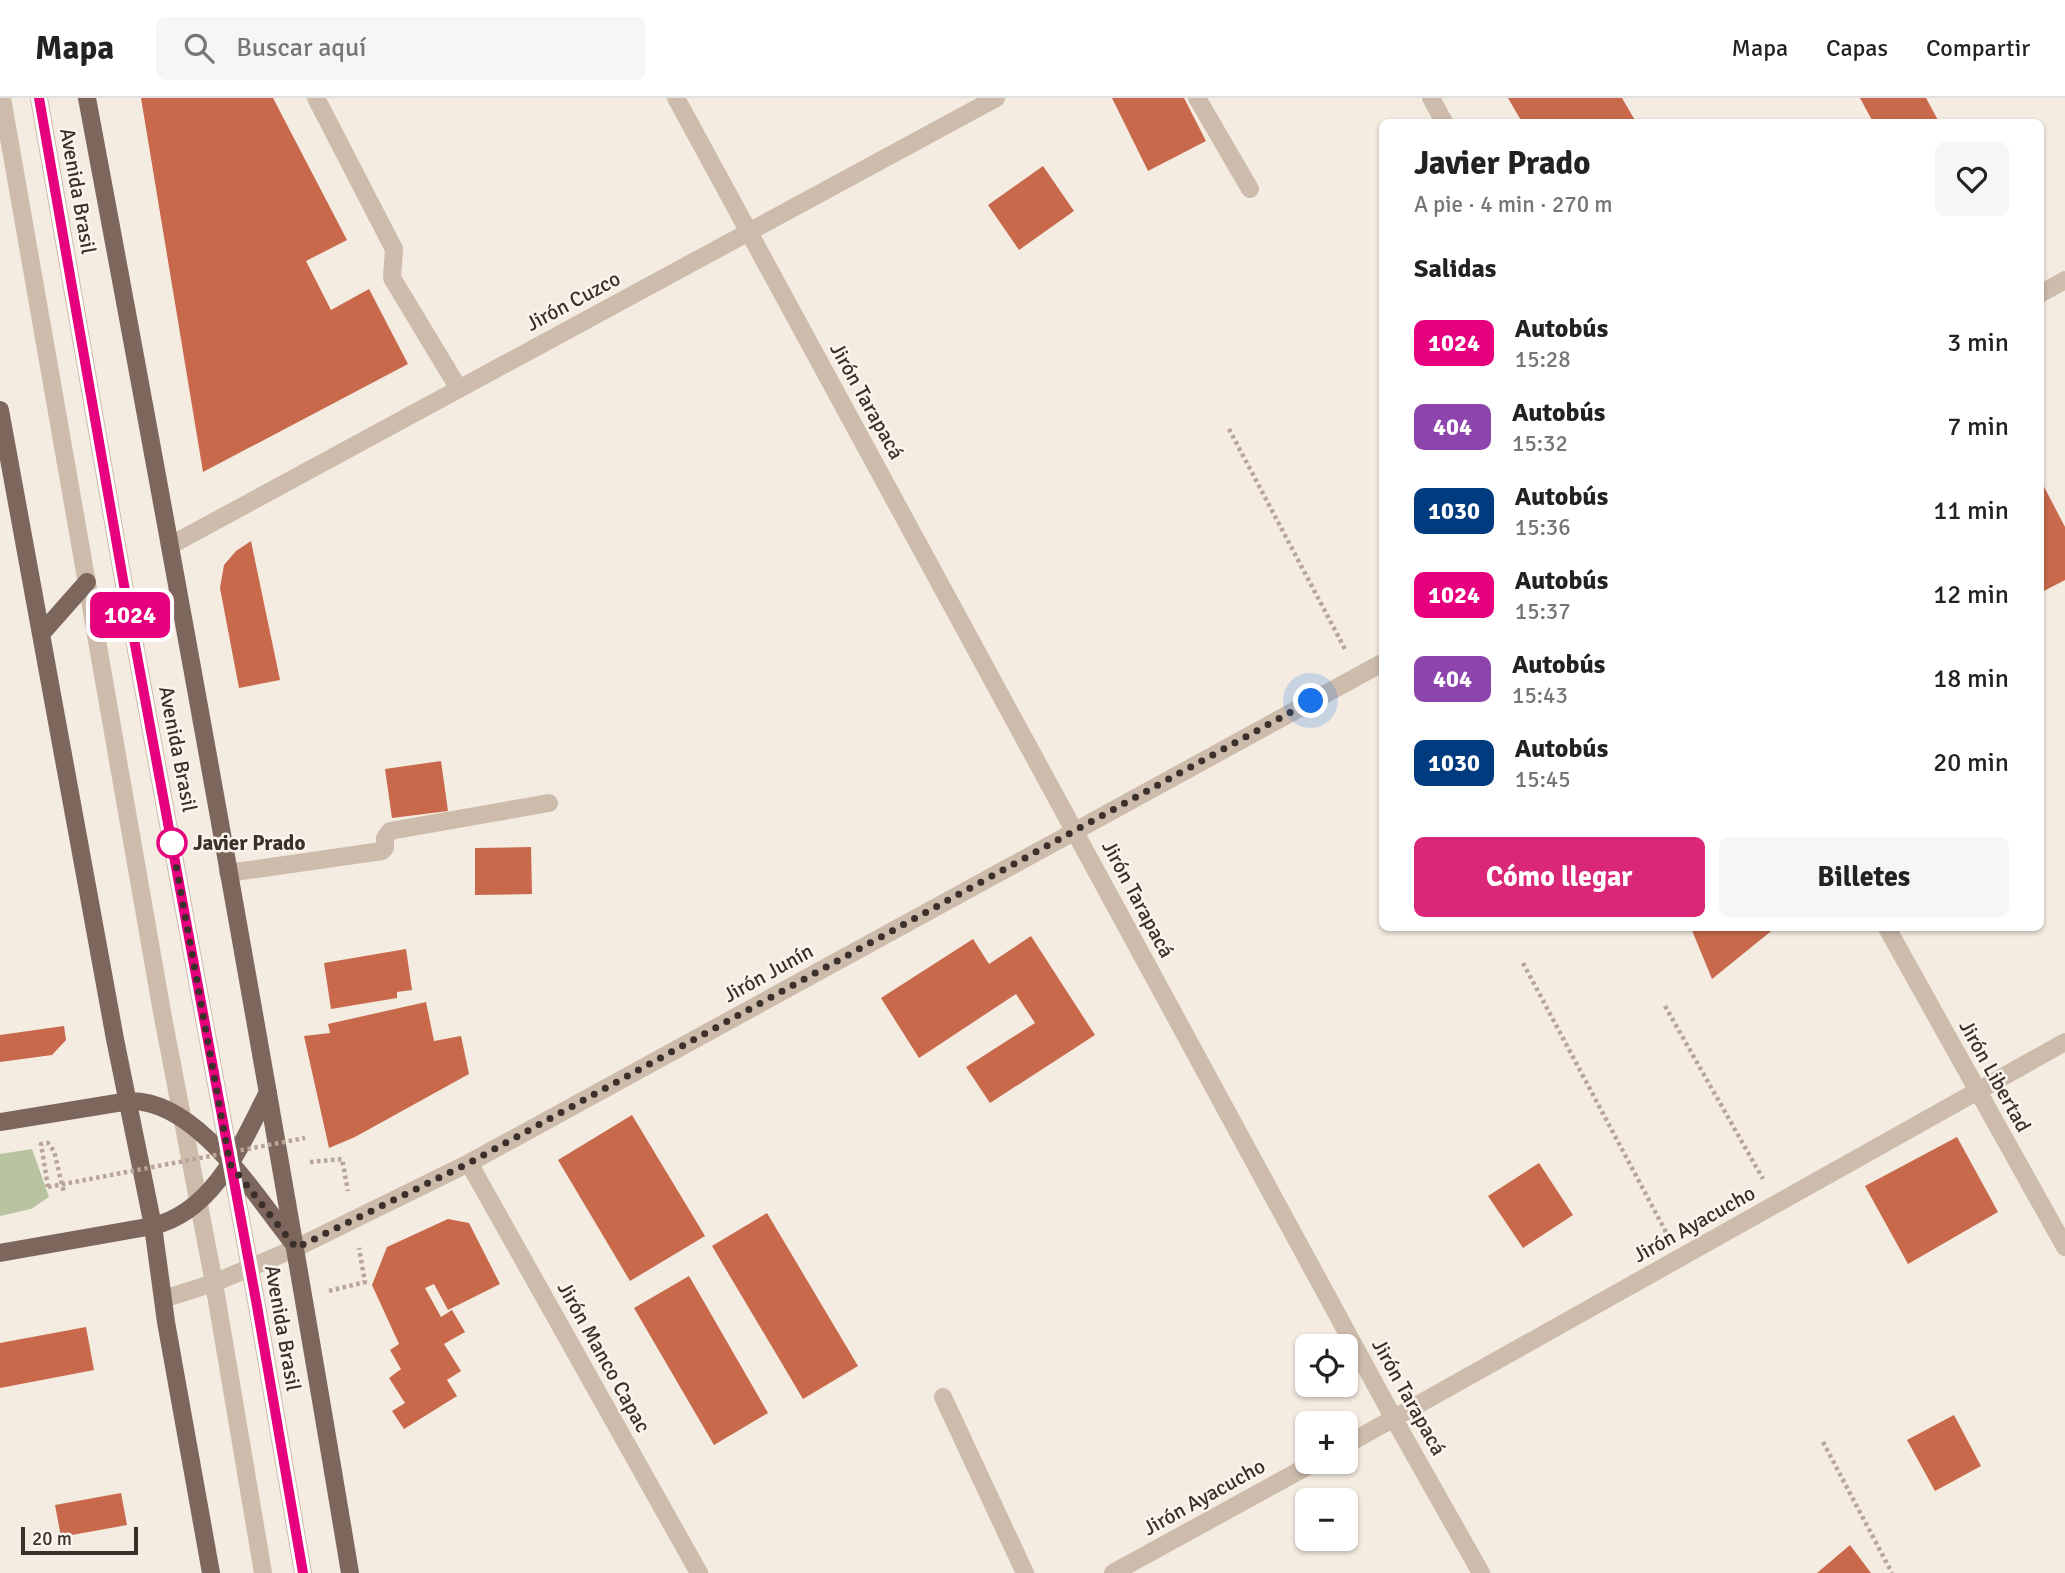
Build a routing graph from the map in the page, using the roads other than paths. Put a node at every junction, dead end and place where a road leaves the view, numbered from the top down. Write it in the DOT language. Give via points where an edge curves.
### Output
graph roads {
  1 [pos="2,98"];
  2 [pos="39,98"];
  3 [pos="87,98"];
  4 [pos="316,98"];
  5 [pos="676,98"];
  6 [pos="996,98"];
  7 [pos="1197,98"];
  8 [pos="1431,98"];
  9 [pos="1442,119"];
  10 [pos="1250,189"];
  11 [pos="749,232"];
  12 [pos="2065,280"];
  13 [pos="2044,292"];
  14 [pos="459,388"];
  15 [pos="0,410"];
  16 [pos="171,545"];
  17 [pos="87,582"];
  18 [pos="41,634"];
  19 [pos="1379,665"];
  20 [pos="549,803"];
  21 [pos="1075,830"];
  22 [pos="228,873"];
  23 [pos="1888,931"];
  24 [pos="2065,1042"];
  25 [pos="1978,1091"];
  26 [pos="268,1092"];
  27 [pos="129,1101"];
  28 [pos="182,1117"];
  29 [pos="0,1122"];
  30 [pos="469,1163"];
  31 [pos="230,1164"];
  32 [pos="198,1202"];
  33 [pos="153,1226"];
  34 [pos="2065,1247"];
  35 [pos="296,1248"];
  36 [pos="0,1254"];
  37 [pos="250,1267"];
  38 [pos="214,1283"];
  39 [pos="163,1299"];
  40 [pos="943,1397"];
  41 [pos="1394,1419"];
  42 [pos="1358,1438"];
  43 [pos="1295,1473"];
  44 [pos="211,1573"];
  45 [pos="263,1573"];
  46 [pos="303,1573"];
  47 [pos="350,1573"];
  48 [pos="699,1573"];
  49 [pos="1025,1573"];
  50 [pos="1113,1573"];
  51 [pos="1481,1573"];
  1 -- 17 [label="street"];
  2 -- 31 [label="street, Avenida Brasil"];
  3 -- 16 [label="main road, Avenida Brasil"];
  4 -- 14 [label="street" via="394,248 392,278"];
  5 -- 11 [label="street, Jirón Tarapacá"];
  6 -- 11 [label="street, Jirón Cuzco"];
  7 -- 10 [label="street"];
  8 -- 9 [label="street"];
  11 -- 14 [label="street, Jirón Cuzco"];
  11 -- 21 [label="street, Jirón Tarapacá"];
  12 -- 13 [label="street"];
  14 -- 16 [label="street, Jirón Cuzco"];
  15 -- 18 [label="main road"];
  16 -- 22 [label="main road, Avenida Brasil"];
  17 -- 18 [label="main road"];
  17 -- 28 [label="street"];
  18 -- 27 [label="main road"];
  19 -- 21 [label="street, Jirón Junín"];
  20 -- 22 [label="street" via="390,831 382,850"];
  21 -- 30 [label="street, Jirón Junín"];
  21 -- 41 [label="street, Jirón Tarapacá"];
  22 -- 26 [label="main road, Avenida Brasil"];
  23 -- 25 [label="street, Jirón Libertad"];
  24 -- 25 [label="street, Jirón Ayacucho"];
  25 -- 34 [label="street, Jirón Libertad"];
  25 -- 41 [label="street, Jirón Ayacucho"];
  26 -- 31 [label="main road"];
  26 -- 35 [label="main road, Avenida Brasil"];
  27 -- 28 [label="main road" via="148,1101"];
  27 -- 29 [label="main road"];
  27 -- 33 [label="main road"];
  28 -- 31 [label="main road"];
  28 -- 32 [label="street"];
  30 -- 35 [label="street, Jirón Junín"];
  30 -- 48 [label="street, Jirón Manco Capac"];
  31 -- 32 [label="main road"];
  31 -- 35 [label="main road"];
  31 -- 37 [label="street, Avenida Brasil"];
  32 -- 33 [label="main road" via="176,1218"];
  32 -- 38 [label="street"];
  33 -- 36 [label="main road"];
  33 -- 39 [label="main road"];
  35 -- 37 [label="street, Jirón Junín"];
  35 -- 47 [label="main road, Avenida Brasil"];
  37 -- 38 [label="street, Jirón Junín"];
  37 -- 46 [label="street, Avenida Brasil"];
  38 -- 39 [label="street, Jirón Junín"];
  38 -- 45 [label="street"];
  39 -- 44 [label="main road"];
  40 -- 49 [label="street"];
  41 -- 42 [label="street, Jirón Ayacucho"];
  41 -- 51 [label="street, Jirón Tarapacá"];
  43 -- 50 [label="street, Jirón Ayacucho"];
}
